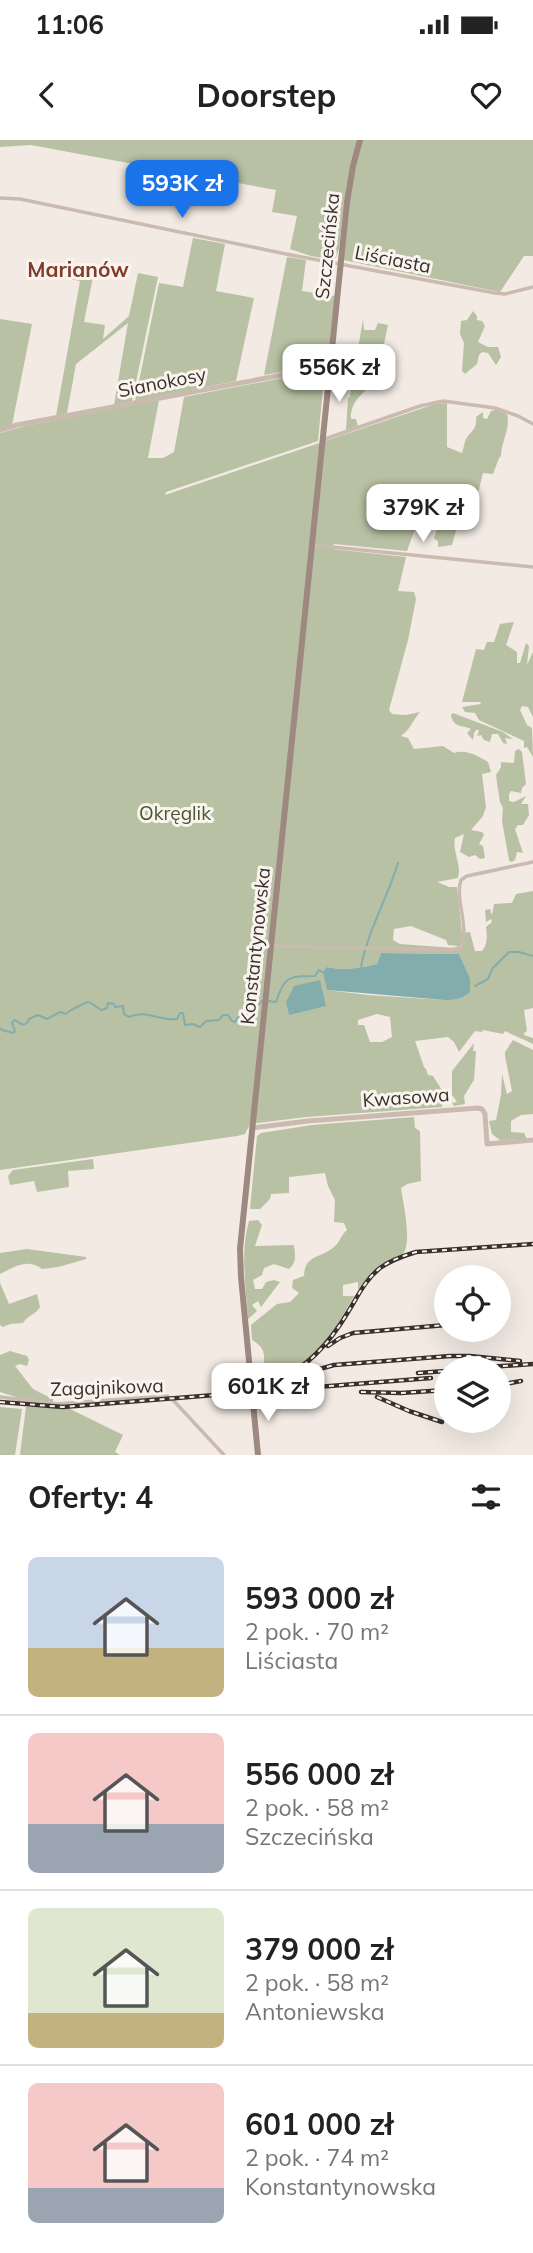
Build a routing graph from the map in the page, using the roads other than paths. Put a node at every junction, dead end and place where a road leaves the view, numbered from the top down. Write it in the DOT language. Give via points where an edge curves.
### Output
graph roads {
  1 [pos="360,140"];
  2 [pos="0,198"];
  3 [pos="340,263"];
  4 [pos="533,287"];
  5 [pos="330,366"];
  6 [pos="533,424"];
  7 [pos="0,430"];
  8 [pos="322,440"];
  9 [pos="311,545"];
  10 [pos="533,567"];
  11 [pos="533,862"];
  12 [pos="271,946"];
  13 [pos="252,1128"];
  14 [pos="533,1140"];
  15 [pos="0,1397"];
  16 [pos="224,1455"];
  17 [pos="257,1455"];
  1 -- 3 [label="main road, Szczecińska" via="349,184"];
  2 -- 3 [label="street, Liściasta"];
  3 -- 4 [label="street, Liściasta" via="501,294"];
  3 -- 5 [label="main road, Szczecińska"];
  5 -- 7 [label="street, Sianokosy"];
  5 -- 8 [label="main road, Szczecińska"];
  6 -- 8 [label="street" via="508,412 448,400"];
  8 -- 9 [label="main road, Konstantynowska"];
  9 -- 10 [label="street"];
  9 -- 12 [label="main road, Konstantynowska"];
  11 -- 12 [label="street" via="461,880 464,937 459,948"];
  12 -- 13 [label="main road, Konstantynowska"];
  13 -- 14 [label="street, Kwasowa" via="478,1108 485,1114 487,1144"];
  13 -- 17 [label="main road, Konstantynowska" via="240,1261"];
  15 -- 16 [label="street, Zagajnikowa" via="47,1404 165,1395"];
}
